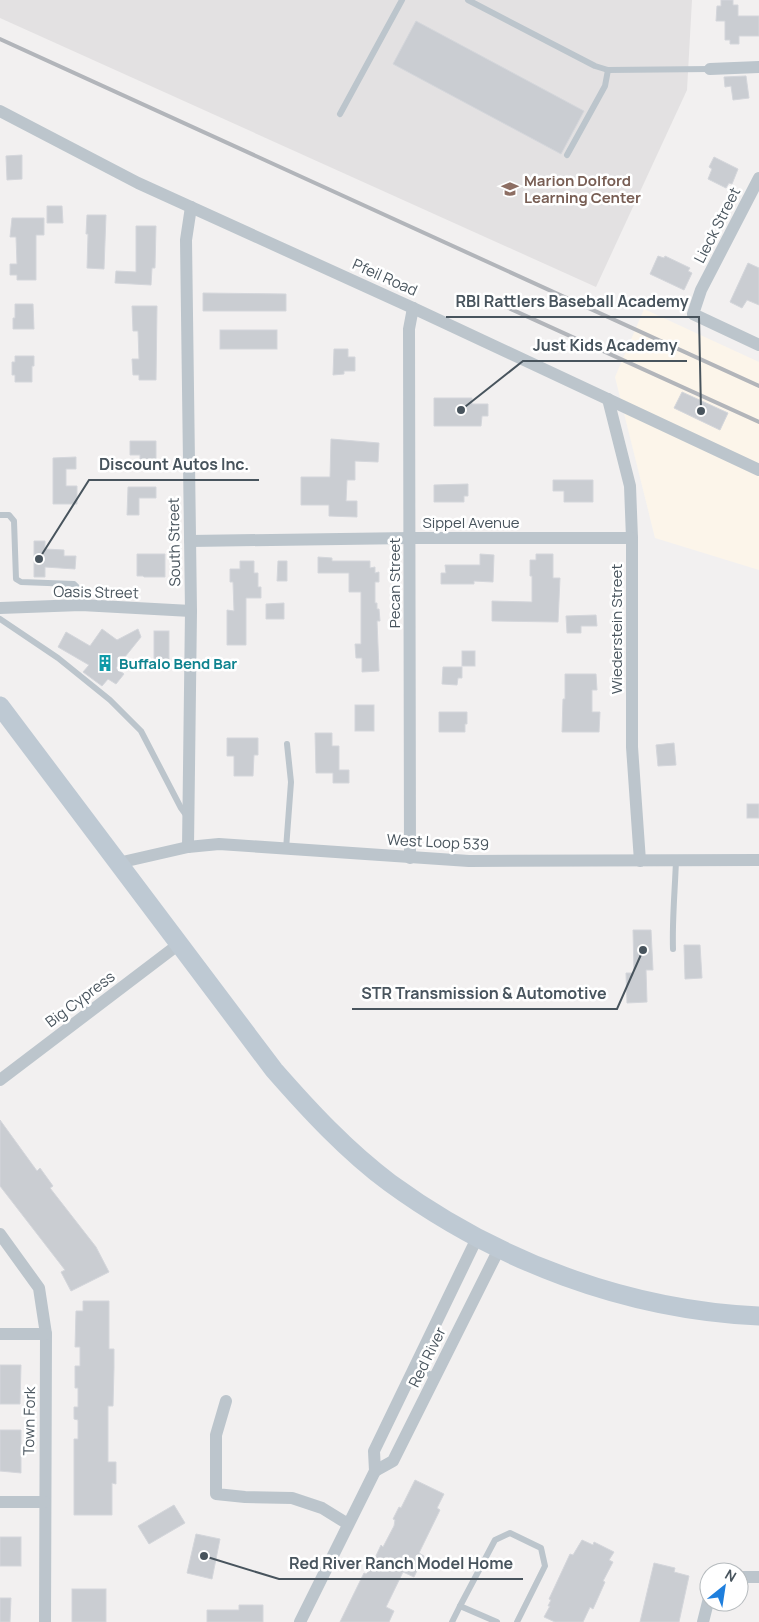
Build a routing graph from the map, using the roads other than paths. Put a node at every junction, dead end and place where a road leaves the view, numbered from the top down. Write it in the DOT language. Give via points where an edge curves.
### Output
graph roads {
  1 [pos="402,0"];
  2 [pos="468,0"];
  3 [pos="759,67"];
  4 [pos="710,68"];
  5 [pos="608,70"];
  6 [pos="0,111"];
  7 [pos="340,114"];
  8 [pos="567,155"];
  9 [pos="759,178"];
  10 [pos="192,207"];
  11 [pos="414,308"];
  12 [pos="759,345"];
  13 [pos="608,399"];
  14 [pos="759,470"];
  15 [pos="0,515"];
  16 [pos="410,538"];
  17 [pos="632,538"];
  18 [pos="190,541"];
  19 [pos="81,606"];
  20 [pos="0,608"];
  21 [pos="192,611"];
  22 [pos="0,619"];
  23 [pos="0,706"];
  24 [pos="287,744"];
  25 [pos="189,819"];
  26 [pos="188,847"];
  27 [pos="286,849"];
  28 [pos="410,858"];
  29 [pos="676,860"];
  30 [pos="759,860"];
  31 [pos="640,861"];
  32 [pos="118,863"];
  33 [pos="179,944"];
  34 [pos="674,949"];
  35 [pos="0,1080"];
  36 [pos="0,1234"];
  37 [pos="477,1238"];
  38 [pos="499,1249"];
  39 [pos="759,1316"];
  40 [pos="0,1334"];
  41 [pos="46,1334"];
  42 [pos="414,1366"];
  43 [pos="435,1377"];
  44 [pos="226,1401"];
  45 [pos="375,1471"];
  46 [pos="0,1502"];
  47 [pos="45,1502"];
  48 [pos="348,1524"];
  49 [pos="460,1606"];
  50 [pos="45,1622"];
  51 [pos="300,1622"];
  52 [pos="452,1622"];
  53 [pos="496,1622"];
  54 [pos="517,1622"];
  1 -- 7 [label="lane"];
  2 -- 5 [label="lane"];
  3 -- 4 [label="street"];
  4 -- 5 [label="lane"];
  5 -- 8 [label="lane" via="605,86"];
  6 -- 10 [label="street, Pfeil Road" via="130,179"];
  9 -- 12 [label="street, Lieck Street" via="701,290 693,314"];
  10 -- 11 [label="street, Pfeil Road"];
  10 -- 18 [label="street, South Street" via="186,240"];
  11 -- 13 [label="street, Pfeil Road"];
  11 -- 16 [label="street, Pecan Street" via="409,329"];
  13 -- 14 [label="street, Pfeil Road"];
  13 -- 17 [label="street, Wiederstein Street" via="630,486"];
  15 -- 19 [label="lane" via="9,515 14,521 16,579 20,582 74,584 79,589"];
  16 -- 17 [label="street, Sippel Avenue"];
  16 -- 18 [label="street, Sippel Avenue"];
  16 -- 28 [label="street, Pecan Street"];
  17 -- 31 [label="street, Wiederstein Street" via="632,747"];
  18 -- 21 [label="street, South Street"];
  19 -- 20 [label="street, Oasis Street"];
  19 -- 21 [label="street, Oasis Street"];
  21 -- 25 [label="street, South Street"];
  22 -- 25 [label="lane" via="58,658 110,700 141,731"];
  23 -- 32 [label="main road"];
  24 -- 27 [label="lane" via="291,782"];
  25 -- 26 [label="street, South Street"];
  26 -- 27 [label="street, West Loop 539" via="219,844"];
  26 -- 32 [label="street, West Loop 539"];
  27 -- 28 [label="street, West Loop 539"];
  28 -- 31 [label="street, West Loop 539"];
  29 -- 30 [label="street, West Loop 539"];
  29 -- 31 [label="street, West Loop 539"];
  29 -- 34 [label="lane" via="672,925"];
  32 -- 33 [label="main road"];
  33 -- 35 [label="street, Big Cypress"];
  33 -- 37 [label="main road" via="274,1070 342,1142 389,1182"];
  36 -- 41 [label="street, Town Fork" via="40,1288"];
  37 -- 38 [label="main road"];
  37 -- 42 [label="street, Red River"];
  38 -- 39 [label="main road" via="559,1275 646,1301"];
  38 -- 43 [label="street, Red River"];
  40 -- 41 [label="street"];
  41 -- 47 [label="street, Town Fork"];
  42 -- 43 [label="lane"];
  42 -- 45 [label="street, Red River" via="374,1451"];
  43 -- 45 [label="street, Red River" via="393,1462"];
  44 -- 48 [label="street" via="216,1435 216,1494 292,1498 322,1508"];
  45 -- 48 [label="street, Red River"];
  46 -- 47 [label="street"];
  47 -- 50 [label="street, Town Fork"];
  48 -- 51 [label="street, Red River"];
  49 -- 52 [label="lane"];
  49 -- 53 [label="lane"];
  49 -- 54 [label="lane" via="495,1540 510,1532 542,1548 545,1566"];
}
